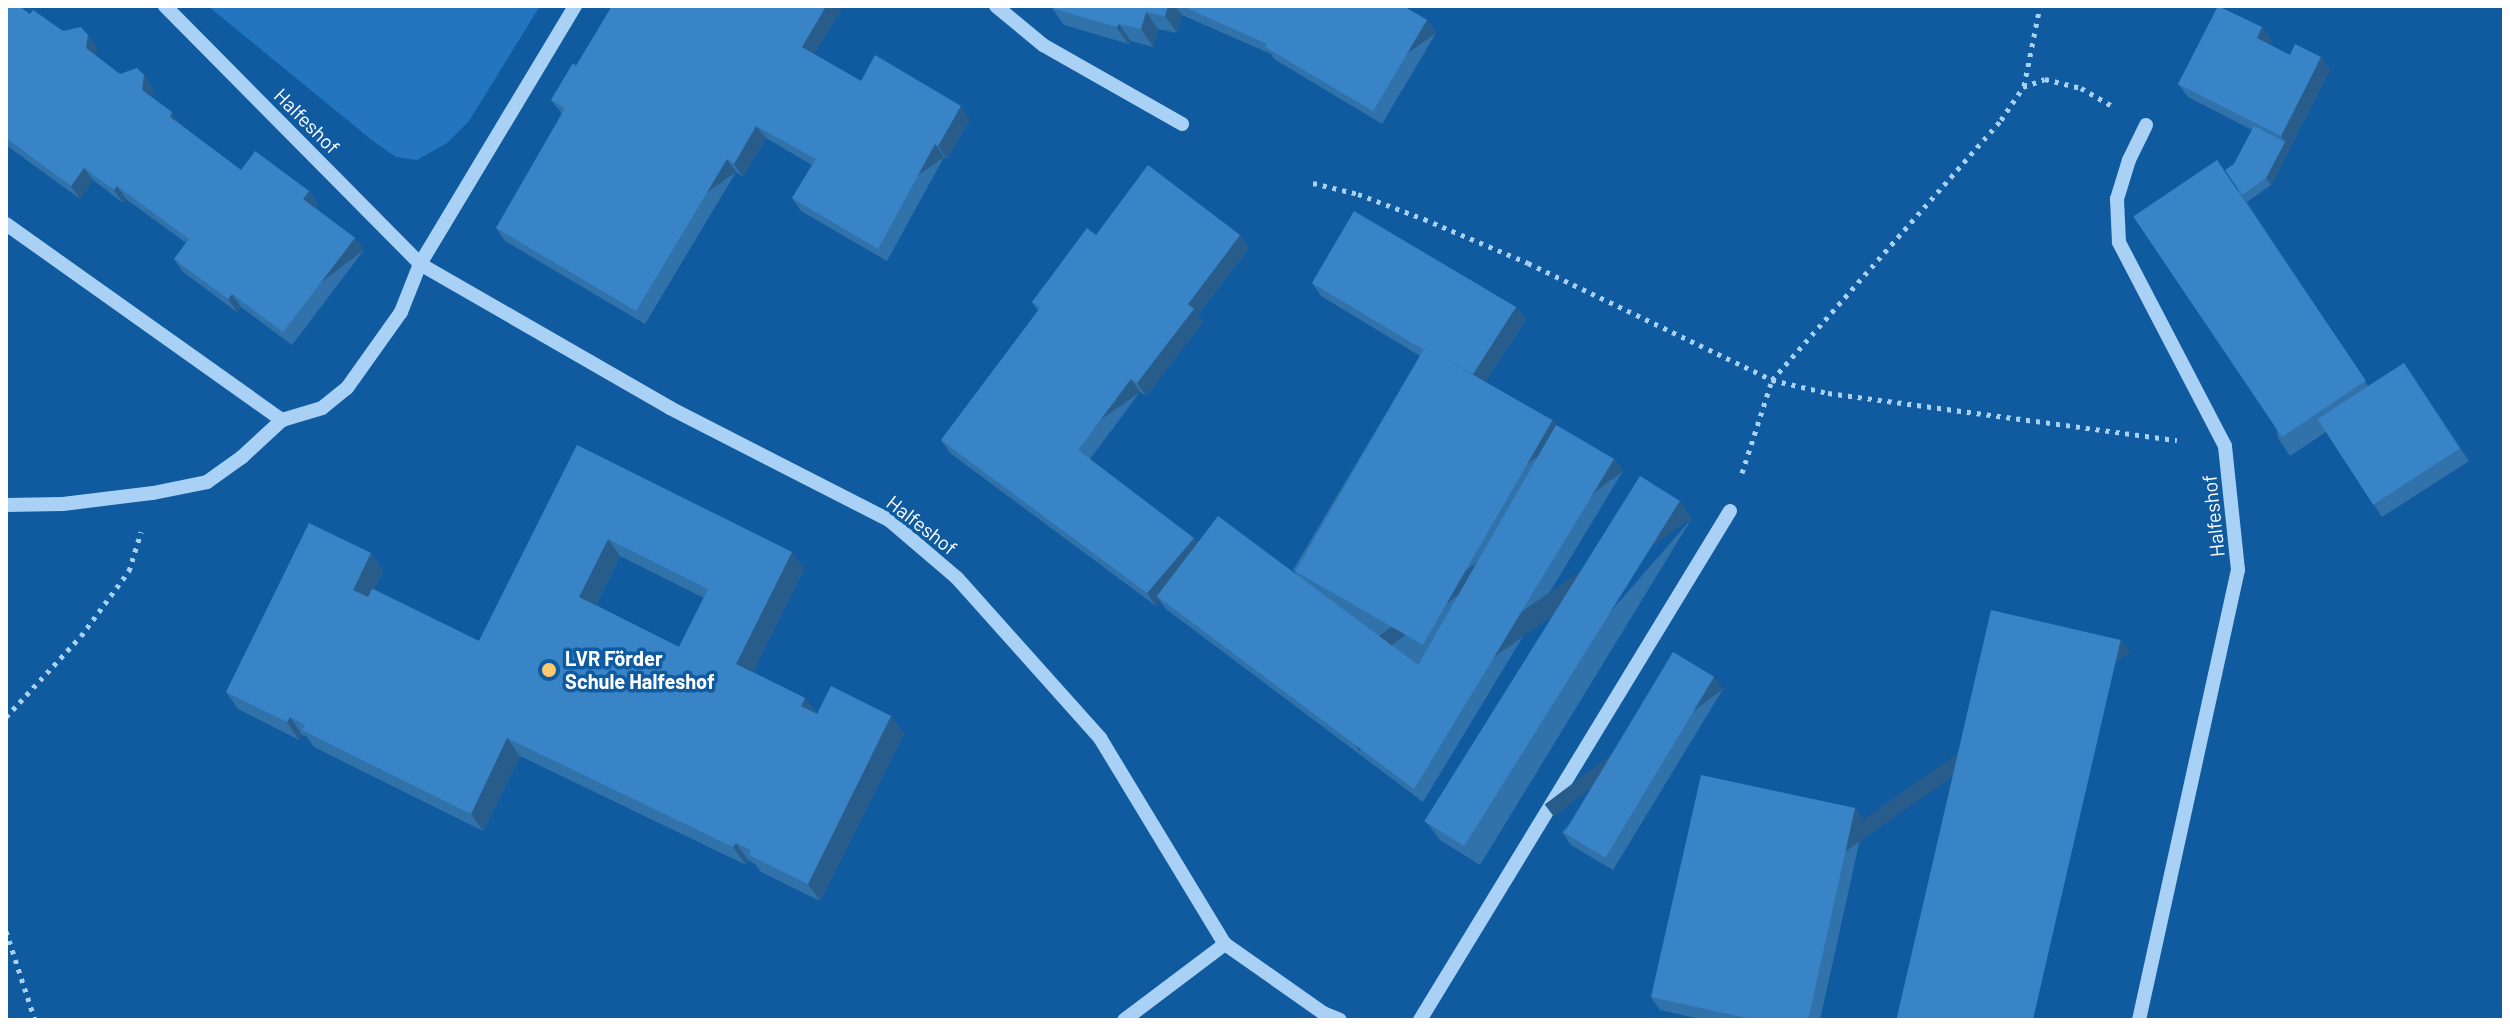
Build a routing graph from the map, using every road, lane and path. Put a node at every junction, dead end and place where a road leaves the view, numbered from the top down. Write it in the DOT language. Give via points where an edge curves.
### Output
graph roads {
  1 [pos="165,6"];
  2 [pos="575,6"];
  3 [pos="996,6"];
  4 [pos="2040,6"];
  5 [pos="2023,87"];
  6 [pos="1182,124"];
  7 [pos="2146,125"];
  8 [pos="1313,183"];
  9 [pos="6,224"];
  10 [pos="420,264"];
  11 [pos="1772,380"];
  12 [pos="282,420"];
  13 [pos="2225,446"];
  14 [pos="153,493"];
  15 [pos="6,505"];
  16 [pos="1730,511"];
  17 [pos="6,717"];
  18 [pos="6,931"];
  19 [pos="1225,944"];
  20 [pos="35,1020"];
  21 [pos="1124,1020"];
  22 [pos="1340,1020"];
  23 [pos="1420,1020"];
  24 [pos="2139,1020"];
  1 -- 10 [label="street, Halfeshof"];
  2 -- 10 [label="street"];
  3 -- 6 [label="street" via="1043,45"];
  4 -- 5 [label="path"];
  5 -- 7 [label="path" via="2045,79 2081,88"];
  5 -- 11 [label="path" via="2001,120"];
  7 -- 13 [label="street, Halfeshof" via="2117,199 2119,242"];
  8 -- 11 [label="path" via="1358,194 1515,257"];
  9 -- 12 [label="street"];
  10 -- 12 [label="street" via="401,312 347,388 322,408"];
  10 -- 19 [label="street, Halfeshof" via="670,408 889,520 957,578 1100,738"];
  11 -- 13 [label="path" via="1828,393"];
  11 -- 16 [label="path"];
  12 -- 14 [label="street" via="207,482"];
  13 -- 24 [label="street, Halfeshof" via="2238,570"];
  14 -- 15 [label="street"];
  14 -- 17 [label="path" via="129,571 81,636"];
  16 -- 23 [label="street"];
  18 -- 20 [label="path"];
  19 -- 21 [label="street"];
  19 -- 22 [label="street, Halfeshof"];
}
